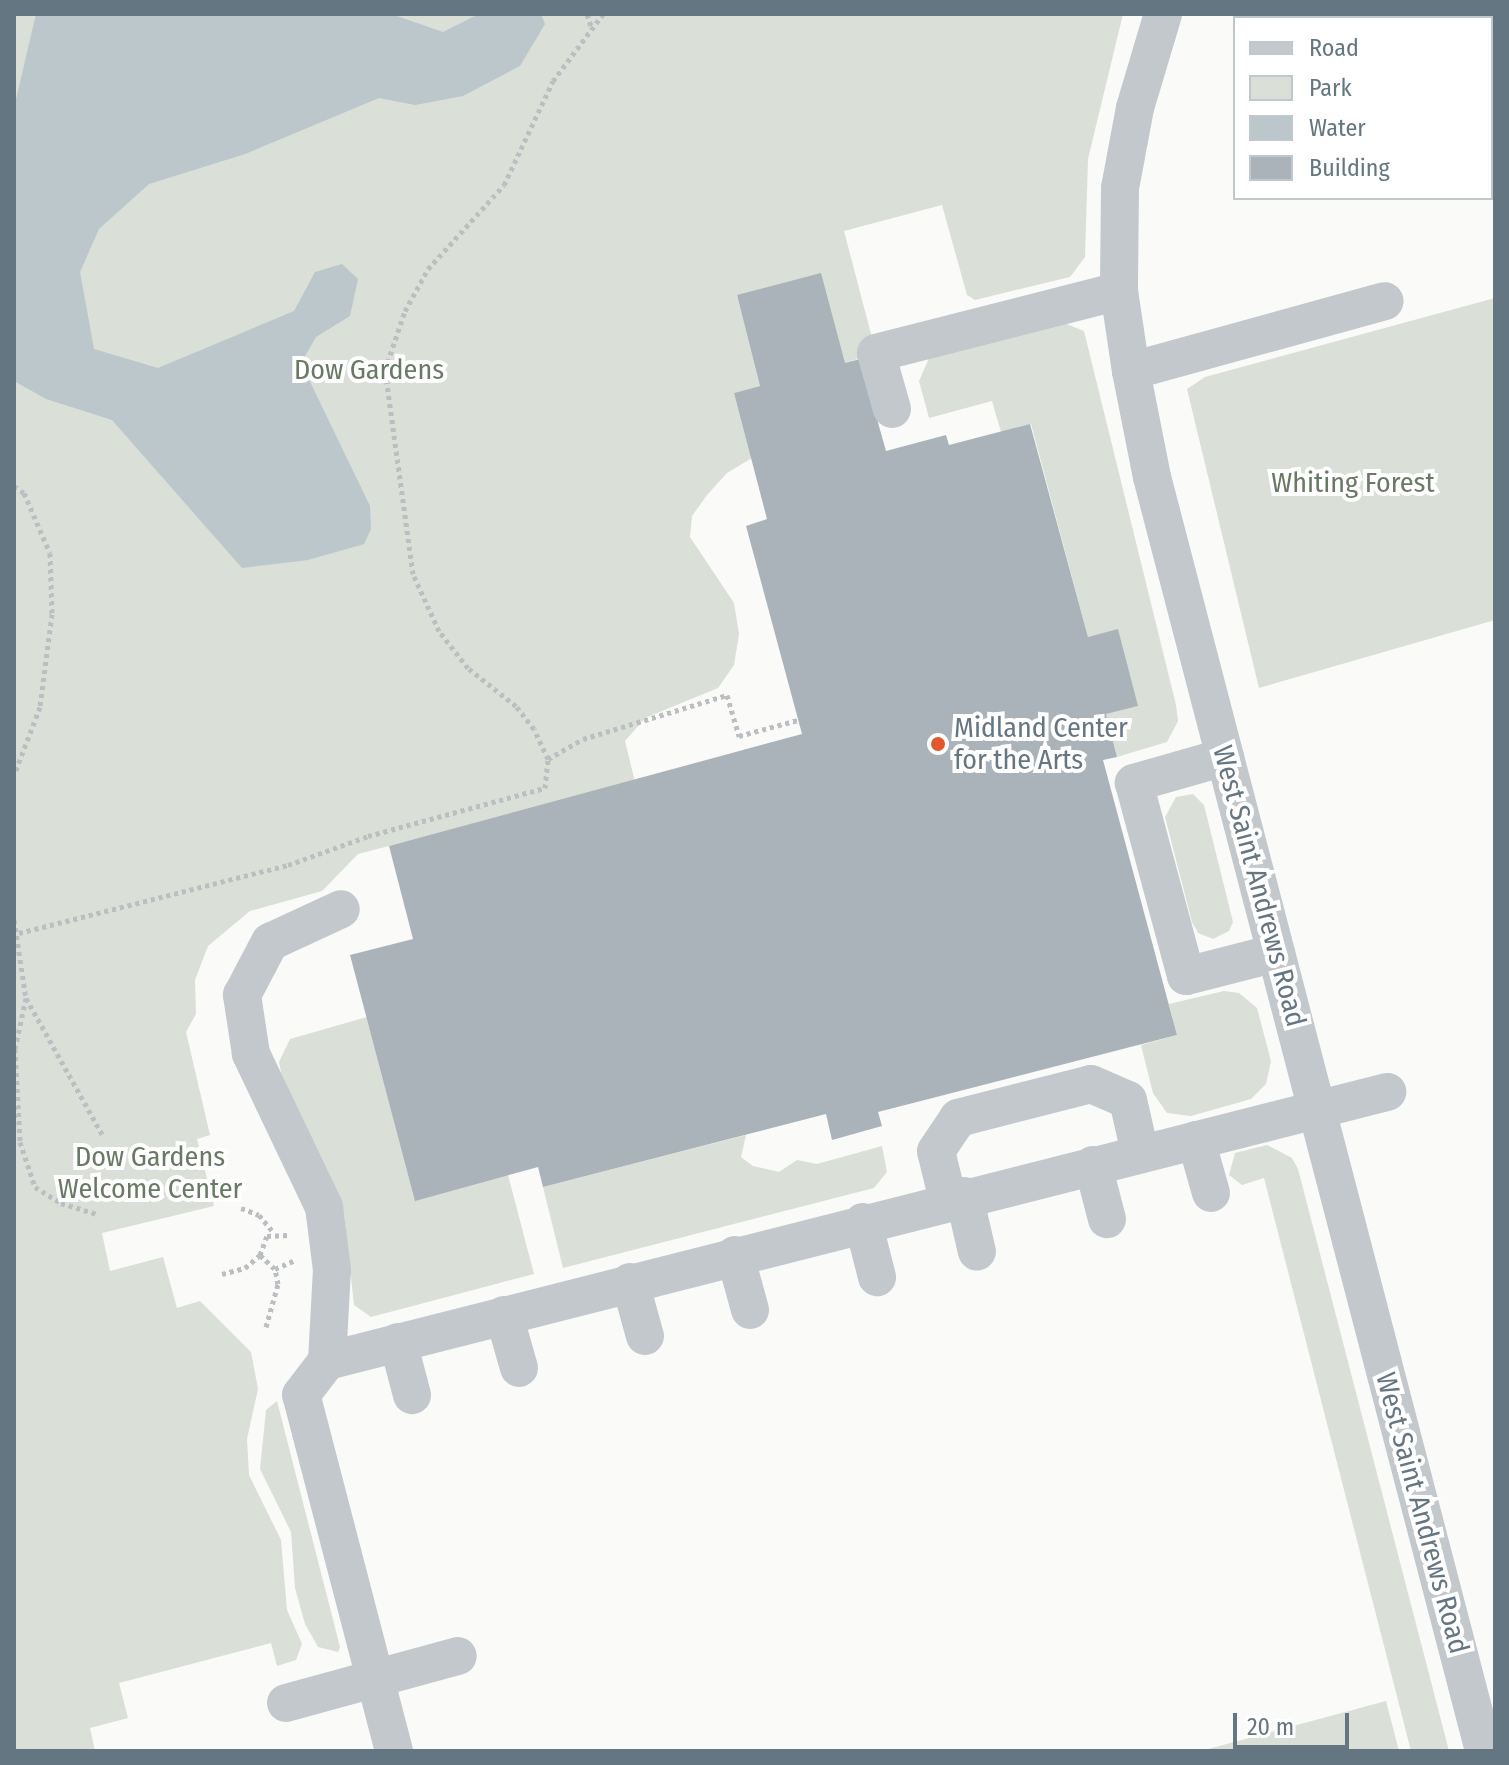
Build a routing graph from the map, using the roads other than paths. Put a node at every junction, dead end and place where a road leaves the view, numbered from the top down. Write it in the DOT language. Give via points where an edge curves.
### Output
graph roads {
  1 [pos="1163,14"];
  2 [pos="1119,291"];
  3 [pos="1385,301"];
  4 [pos="1131,371"];
  5 [pos="892,409"];
  6 [pos="1225,757"];
  7 [pos="341,909"];
  8 [pos="1276,953"];
  9 [pos="1387,1092"];
  10 [pos="1317,1110"];
  11 [pos="1196,1140"];
  12 [pos="1140,1153"];
  13 [pos="1093,1165"];
  14 [pos="1211,1193"];
  15 [pos="956,1198"];
  16 [pos="1107,1219"];
  17 [pos="863,1222"];
  18 [pos="977,1252"];
  19 [pos="735,1255"];
  20 [pos="877,1277"];
  21 [pos="630,1282"];
  22 [pos="750,1310"];
  23 [pos="504,1315"];
  24 [pos="645,1336"];
  25 [pos="398,1342"];
  26 [pos="327,1361"];
  27 [pos="519,1368"];
  28 [pos="412,1395"];
  29 [pos="458,1656"];
  30 [pos="375,1679"];
  31 [pos="286,1703"];
  32 [pos="394,1751"];
  33 [pos="1484,1751"];
  1 -- 2 [label="street, West Saint Andrews Road" via="1135,108 1120,188"];
  2 -- 4 [label="street, West Saint Andrews Road"];
  2 -- 5 [label="street" via="876,353"];
  3 -- 4 [label="street"];
  4 -- 6 [label="street, West Saint Andrews Road" via="1152,477"];
  6 -- 8 [label="street, West Saint Andrews Road"];
  6 -- 8 [label="street" via="1134,783 1186,976"];
  7 -- 26 [label="street" via="270,942 242,995 251,1054 324,1207 332,1270"];
  8 -- 10 [label="street, West Saint Andrews Road"];
  9 -- 10 [label="street"];
  10 -- 11 [label="street"];
  10 -- 33 [label="street, West Saint Andrews Road"];
  11 -- 12 [label="street"];
  11 -- 14 [label="street"];
  12 -- 13 [label="street"];
  12 -- 15 [label="street" via="1128,1100 1091,1084 958,1118 936,1151"];
  13 -- 15 [label="street"];
  13 -- 16 [label="street"];
  15 -- 17 [label="street"];
  15 -- 18 [label="street"];
  17 -- 19 [label="street"];
  17 -- 20 [label="street"];
  19 -- 21 [label="street"];
  19 -- 22 [label="street"];
  21 -- 23 [label="street"];
  21 -- 24 [label="street"];
  23 -- 25 [label="street"];
  23 -- 27 [label="street"];
  25 -- 26 [label="street"];
  25 -- 28 [label="street"];
  26 -- 30 [label="street" via="301,1395"];
  29 -- 30 [label="street"];
  30 -- 31 [label="street"];
  30 -- 32 [label="street"];
}
